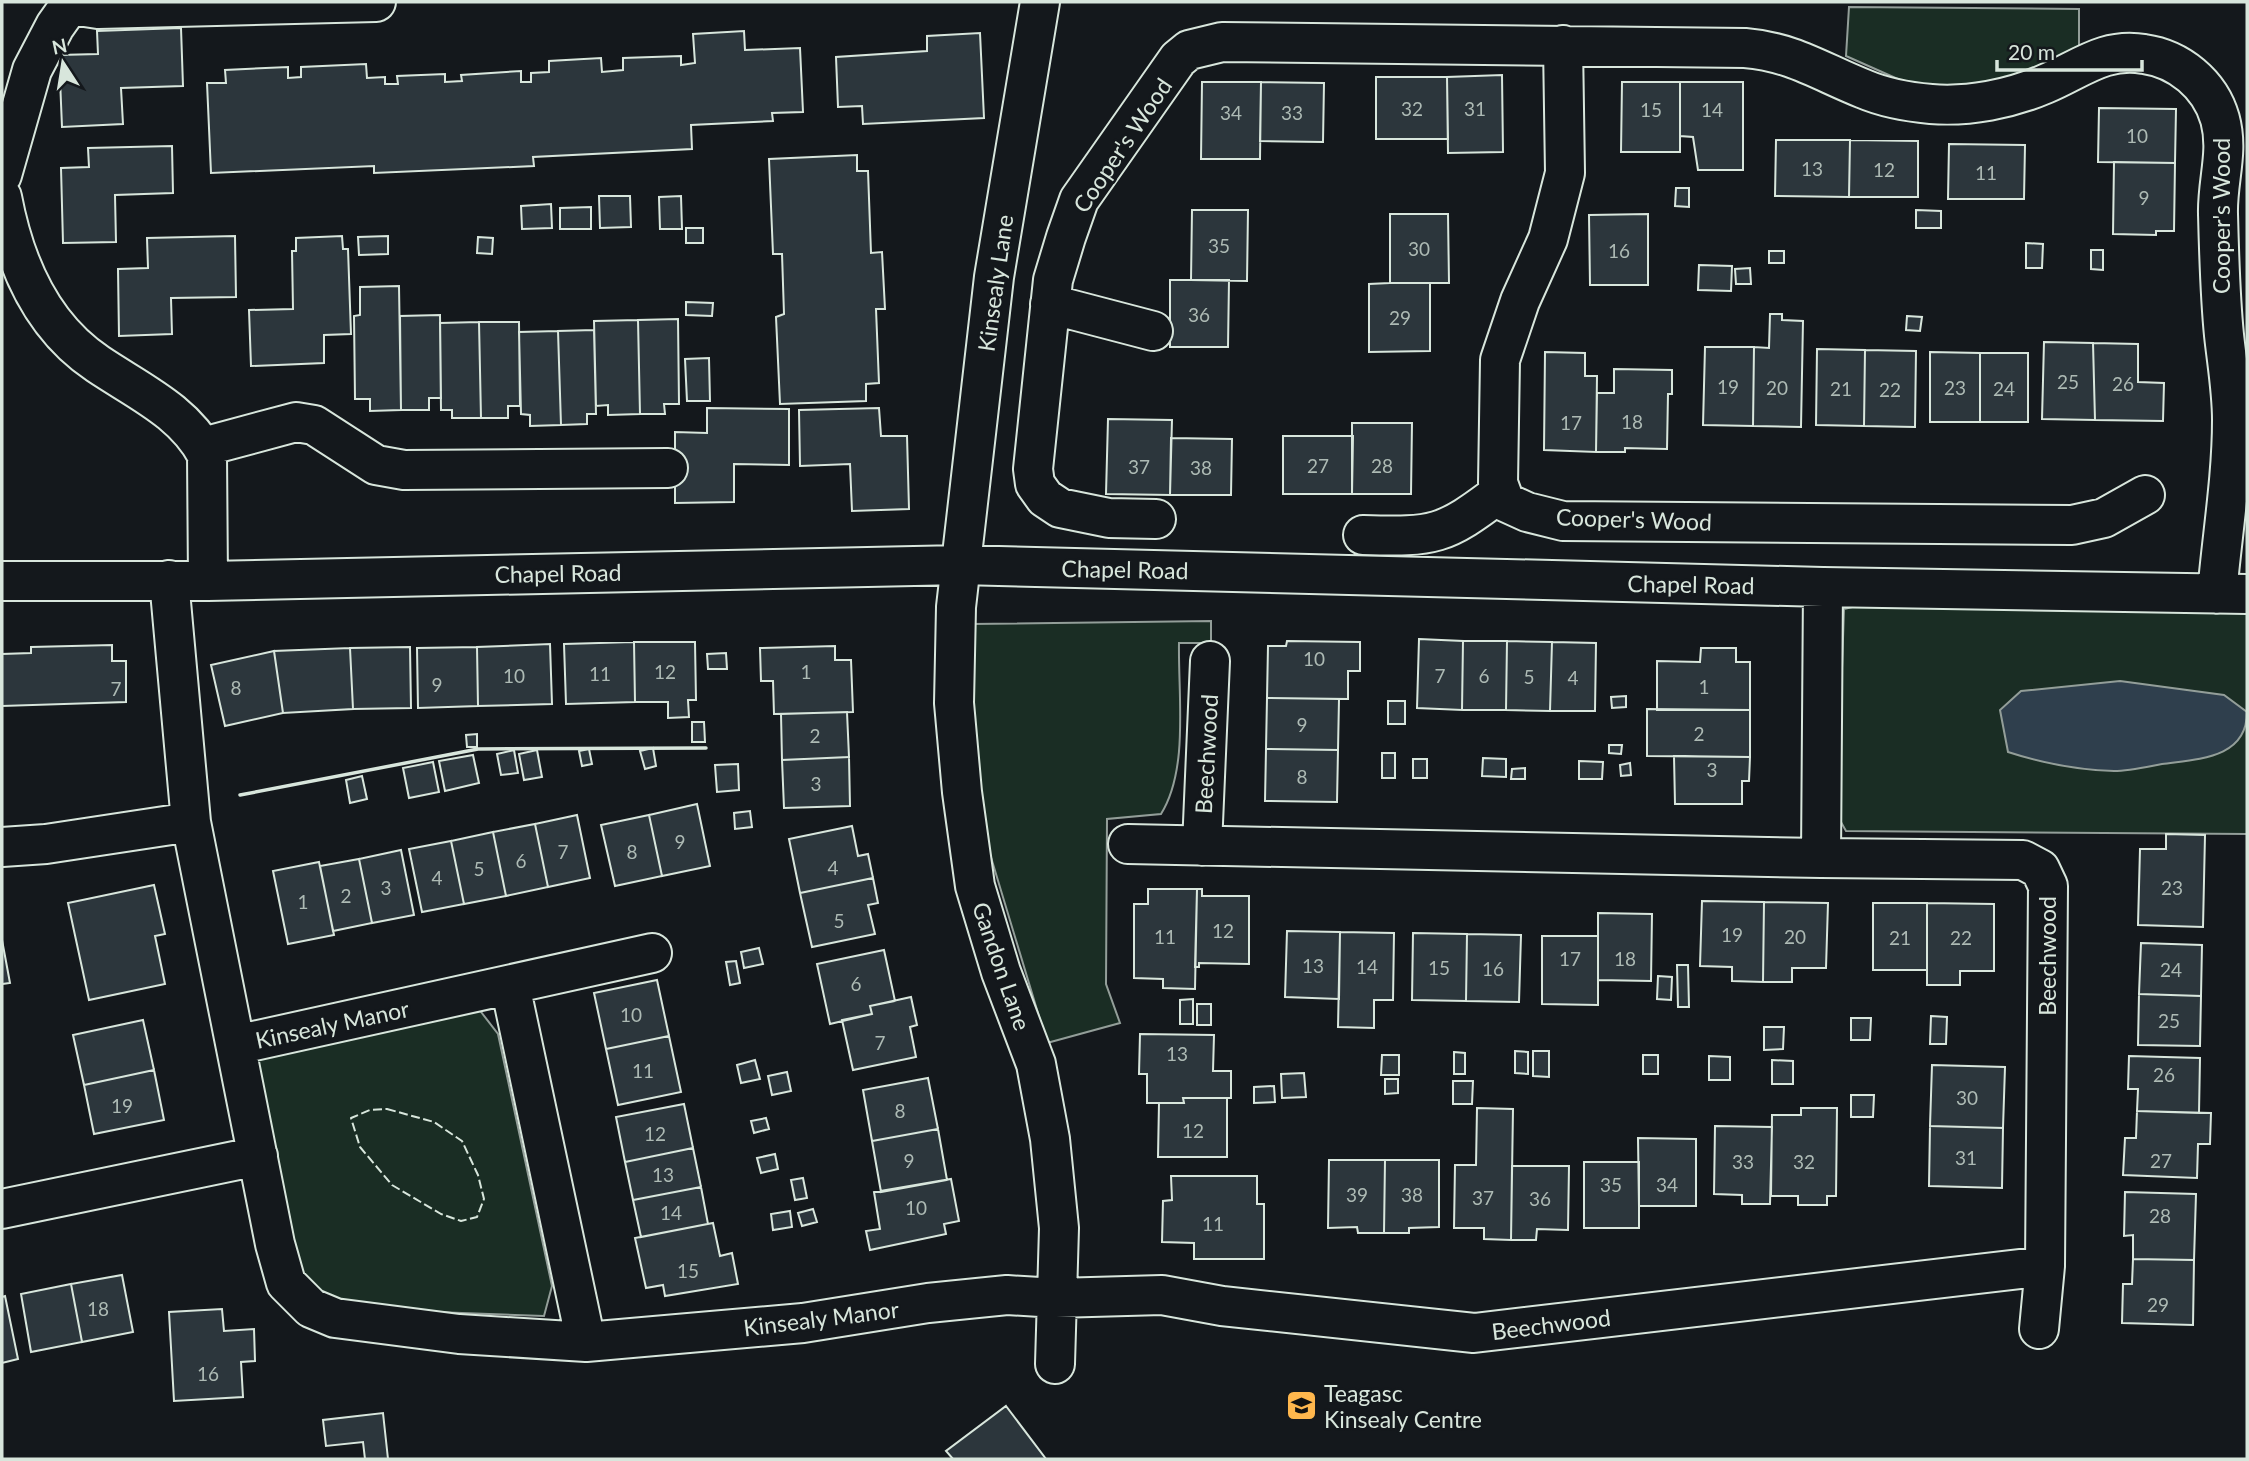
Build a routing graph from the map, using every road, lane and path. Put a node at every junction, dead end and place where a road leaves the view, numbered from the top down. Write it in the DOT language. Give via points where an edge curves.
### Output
graph roads {
  1 [pos="376,2"];
  2 [pos="1040,2"];
  3 [pos="72,4"];
  4 [pos="1563,45"];
  5 [pos="2,175"];
  6 [pos="1050,304"];
  7 [pos="1153,331"];
  8 [pos="2239,437"];
  9 [pos="203,447"];
  10 [pos="668,468"];
  11 [pos="1501,492"];
  12 [pos="2145,495"];
  13 [pos="1156,519"];
  14 [pos="1363,535"];
  15 [pos="961,565"];
  16 [pos="169,580"];
  17 [pos="2,581"];
  18 [pos="208,581"];
  19 [pos="1823,587"];
  20 [pos="2232,594"];
  21 [pos="1210,661"];
  22 [pos="191,822"];
  23 [pos="1128,844"];
  24 [pos="1202,846"];
  25 [pos="2,847"];
  26 [pos="1821,858"];
  27 [pos="652,953"];
  28 [pos="510,985"];
  29 [pos="236,1045"];
  30 [pos="258,1156"];
  31 [pos="2,1209"];
  32 [pos="2045,1266"];
  33 [pos="1056,1298"];
  34 [pos="2039,1329"];
  35 [pos="586,1342"];
  36 [pos="1055,1364"];
  1 -- 3 [label="street" via="98,9"];
  2 -- 15 [label="street, Kinsealy Lane" via="994,277"];
  3 -- 5 [label="street" via="32,70"];
  4 -- 6 [label="street, Cooper's Wood" via="1222,41 1189,50 1178,59 1079,200 1053,280"];
  4 -- 8 [label="street, Cooper's Wood" via="1775,51 1867,91 1934,104 1996,100 2045,85 2092,59 2115,53 2144,54 2191,73 2220,118 2224,147 2218,211"];
  4 -- 11 [label="street" via="1566,149 1558,208 1500,360 1496,450"];
  5 -- 9 [label="street" via="9,234 23,272 51,319 95,362 178,417"];
  6 -- 7 [label="street"];
  6 -- 13 [label="street, Cooper's Wood" via="1035,439 1035,484 1060,508 1109,518"];
  8 -- 20 [label="street, Cooper's Wood"];
  9 -- 10 [label="street" via="296,422 314,425 376,465 404,470"];
  9 -- 18 [label="street" via="207,455"];
  11 -- 12 [label="street, Cooper's Wood" via="1505,502 1563,521 2072,525 2104,519"];
  11 -- 14 [label="street" via="1439,533"];
  15 -- 18 [label="street, Chapel Road"];
  15 -- 19 [label="street, Chapel Road"];
  15 -- 33 [label="street, Gandon Lane" via="954,703 962,792 975,886 1038,1077 1050,1139 1059,1228"];
  16 -- 17 [label="street, Chapel Road"];
  16 -- 18 [label="street, Chapel Road"];
  16 -- 22 [label="street, Kinsealy Manor"];
  19 -- 20 [label="street, Chapel Road"];
  19 -- 26 [label="street"];
  21 -- 24 [label="street, Beechwood"];
  22 -- 25 [label="street"];
  22 -- 29 [label="street, Kinsealy Manor"];
  23 -- 24 [label="street, Beechwood"];
  24 -- 26 [label="street, Beechwood"];
  26 -- 32 [label="street, Beechwood" via="2023,860 2040,869 2048,886"];
  27 -- 28 [label="street, Kinsealy Manor"];
  28 -- 29 [label="street, Kinsealy Manor"];
  28 -- 35 [label="street"];
  29 -- 30 [label="street, Kinsealy Manor"];
  30 -- 31 [label="street"];
  30 -- 35 [label="street, Kinsealy Manor" via="286,1283 311,1308 335,1318 459,1334"];
  32 -- 33 [label="street, Beechwood" via="1474,1333 1222,1306 1162,1295"];
  32 -- 34 [label="street, Beechwood"];
  33 -- 35 [label="street, Kinsealy Manor" via="1007,1295 803,1324"];
  33 -- 36 [label="street, Gandon Lane"];
}
